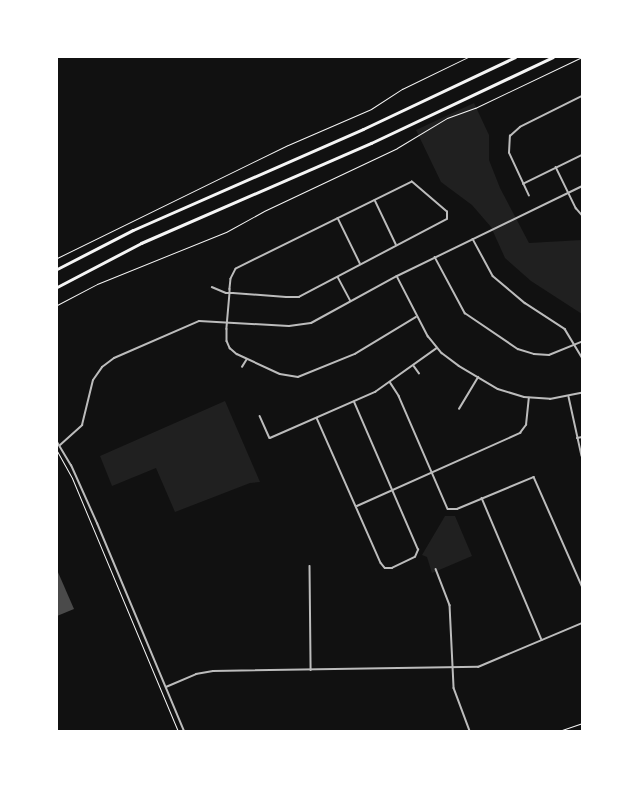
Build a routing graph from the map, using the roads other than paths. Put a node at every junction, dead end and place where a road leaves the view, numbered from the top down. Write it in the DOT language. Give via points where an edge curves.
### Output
graph roads {
  1 [pos="515,57"];
  2 [pos="553,57"];
  3 [pos="582,96"];
  4 [pos="582,155"];
  5 [pos="556,168"];
  6 [pos="523,184"];
  7 [pos="582,186"];
  8 [pos="568,193"];
  9 [pos="529,196"];
  10 [pos="375,200"];
  11 [pos="582,215"];
  12 [pos="338,218"];
  13 [pos="473,239"];
  14 [pos="396,244"];
  15 [pos="435,257"];
  16 [pos="360,264"];
  17 [pos="57,269"];
  18 [pos="337,276"];
  19 [pos="397,276"];
  20 [pos="57,287"];
  21 [pos="212,287"];
  22 [pos="230,293"];
  23 [pos="352,301"];
  24 [pos="416,316"];
  25 [pos="228,322"];
  26 [pos="581,342"];
  27 [pos="576,345"];
  28 [pos="437,348"];
  29 [pos="582,357"];
  30 [pos="246,359"];
  31 [pos="414,366"];
  32 [pos="242,367"];
  33 [pos="419,373"];
  34 [pos="478,378"];
  35 [pos="390,382"];
  36 [pos="582,393"];
  37 [pos="569,397"];
  38 [pos="529,398"];
  39 [pos="354,402"];
  40 [pos="459,409"];
  41 [pos="260,416"];
  42 [pos="318,418"];
  43 [pos="582,437"];
  44 [pos="577,438"];
  45 [pos="57,442"];
  46 [pos="60,445"];
  47 [pos="582,456"];
  48 [pos="432,473"];
  49 [pos="392,490"];
  50 [pos="482,498"];
  51 [pos="356,506"];
  52 [pos="310,566"];
  53 [pos="436,569"];
  54 [pos="582,586"];
  55 [pos="582,623"];
  56 [pos="542,640"];
  57 [pos="451,668"];
  58 [pos="311,670"];
  59 [pos="166,687"];
  60 [pos="184,731"];
  61 [pos="470,731"];
  1 -- 17 [label="highway" via="363,129 133,230"];
  2 -- 20 [label="highway" via="370,143 141,243"];
  3 -- 6 [label="street" via="520,127 512,134 508,153"];
  4 -- 5 [label="street"];
  5 -- 6 [label="street"];
  5 -- 8 [label="street"];
  6 -- 9 [label="street"];
  7 -- 8 [label="street"];
  8 -- 11 [label="street"];
  8 -- 13 [label="street"];
  10 -- 12 [label="street"];
  10 -- 14 [label="street"];
  10 -- 14 [label="street" via="412,182 447,212 445,221"];
  12 -- 16 [label="street"];
  12 -- 22 [label="street" via="238,267 231,276"];
  13 -- 15 [label="street"];
  13 -- 27 [label="street" via="493,276 525,303 565,329"];
  14 -- 16 [label="street"];
  15 -- 19 [label="street"];
  15 -- 27 [label="street" via="465,313 518,349 549,355"];
  16 -- 18 [label="street"];
  18 -- 22 [label="street" via="296,297"];
  18 -- 23 [label="street"];
  19 -- 23 [label="street"];
  19 -- 24 [label="street"];
  21 -- 22 [label="street" via="219,292"];
  22 -- 25 [label="street"];
  23 -- 25 [label="street" via="303,325"];
  24 -- 28 [label="street"];
  24 -- 30 [label="street" via="355,354 305,376 283,376"];
  25 -- 30 [label="street" via="228,346"];
  25 -- 46 [label="street" via="197,321 109,361 93,380 82,425"];
  26 -- 27 [label="street"];
  27 -- 29 [label="street"];
  28 -- 31 [label="street"];
  28 -- 34 [label="street"];
  30 -- 32 [label="street"];
  31 -- 33 [label="street"];
  31 -- 35 [label="street"];
  34 -- 38 [label="street" via="506,392"];
  34 -- 40 [label="street"];
  35 -- 39 [label="street"];
  35 -- 48 [label="street" via="398,394"];
  36 -- 37 [label="street"];
  37 -- 38 [label="street"];
  37 -- 44 [label="street"];
  38 -- 48 [label="street" via="526,425 522,431"];
  39 -- 42 [label="street"];
  39 -- 49 [label="street"];
  41 -- 42 [label="street" via="270,438"];
  42 -- 51 [label="street"];
  43 -- 44 [label="street"];
  44 -- 47 [label="street"];
  45 -- 46 [label="street"];
  46 -- 59 [label="street" via="97,523"];
  48 -- 49 [label="street"];
  48 -- 50 [label="street" via="450,510"];
  49 -- 51 [label="street"];
  49 -- 51 [label="street" via="418,554 406,562 385,568 381,564"];
  50 -- 54 [label="street" via="534,477"];
  50 -- 56 [label="street"];
  52 -- 58 [label="street"];
  53 -- 57 [label="street" via="450,605"];
  55 -- 56 [label="street"];
  56 -- 57 [label="street" via="482,665"];
  57 -- 58 [label="street"];
  57 -- 61 [label="street" via="455,694"];
  58 -- 59 [label="street" via="213,671 196,674"];
  59 -- 60 [label="street"];
}
